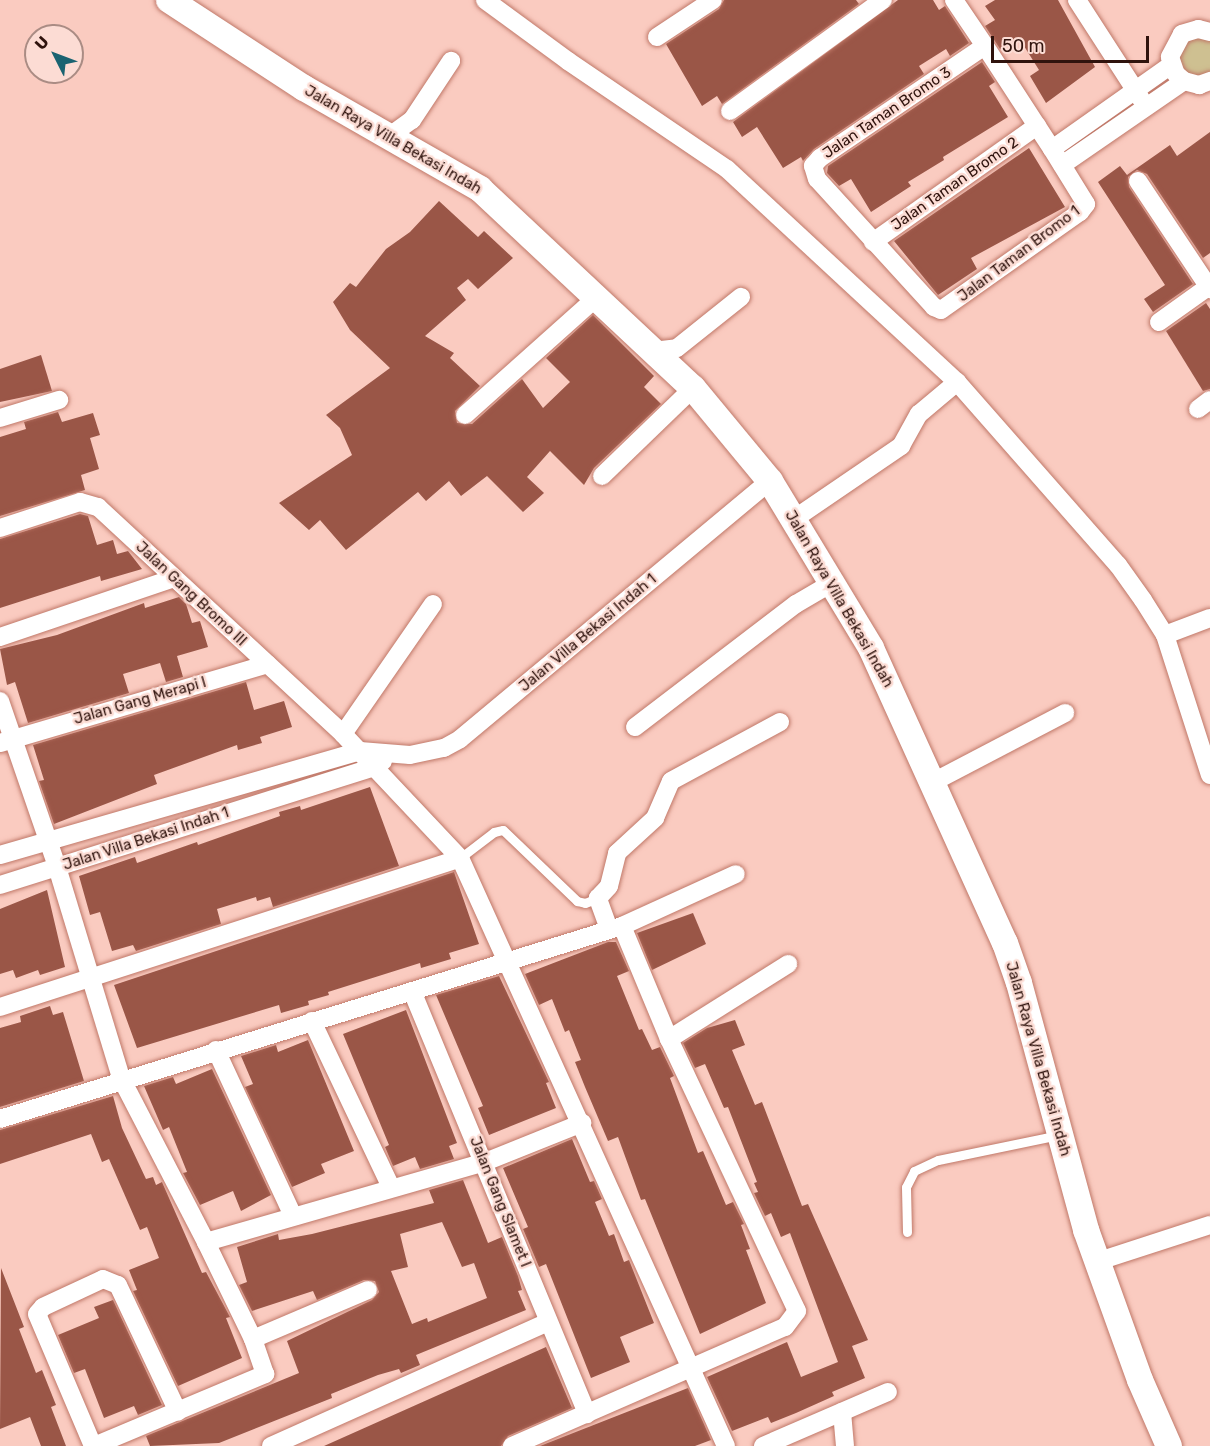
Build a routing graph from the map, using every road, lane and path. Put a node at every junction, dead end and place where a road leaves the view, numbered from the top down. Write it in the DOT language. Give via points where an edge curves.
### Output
graph roads {
  1 [pos="485,0"];
  2 [pos="713,0"];
  3 [pos="883,0"];
  4 [pos="954,0"];
  5 [pos="1077,0"];
  6 [pos="176,2"];
  7 [pos="1210,32"];
  8 [pos="657,37"];
  9 [pos="985,46"];
  10 [pos="451,61"];
  11 [pos="1171,65"];
  12 [pos="1184,81"];
  13 [pos="1210,81"];
  14 [pos="1135,90"];
  15 [pos="1146,107"];
  16 [pos="730,111"];
  17 [pos="1037,126"];
  18 [pos="391,135"];
  19 [pos="1052,149"];
  20 [pos="1062,165"];
  21 [pos="1138,181"];
  22 [pos="873,242"];
  23 [pos="1209,288"];
  24 [pos="598,296"];
  25 [pos="741,297"];
  26 [pos="1159,322"];
  27 [pos="653,351"];
  28 [pos="957,382"];
  29 [pos="693,388"];
  30 [pos="59,400"];
  31 [pos="465,415"];
  32 [pos="0,418"];
  33 [pos="602,476"];
  34 [pos="770,481"];
  35 [pos="794,519"];
  36 [pos="0,528"];
  37 [pos="174,578"];
  38 [pos="832,583"];
  39 [pos="433,604"];
  40 [pos="1210,618"];
  41 [pos="1165,635"];
  42 [pos="0,637"];
  43 [pos="268,664"];
  44 [pos="0,701"];
  45 [pos="1065,712"];
  46 [pos="780,722"];
  47 [pos="636,727"];
  48 [pos="343,734"];
  49 [pos="6,741"];
  50 [pos="360,752"];
  51 [pos="392,754"];
  52 [pos="375,767"];
  53 [pos="1210,775"];
  54 [pos="935,781"];
  55 [pos="47,840"];
  56 [pos="0,855"];
  57 [pos="460,858"];
  58 [pos="57,867"];
  59 [pos="736,874"];
  60 [pos="0,885"];
  61 [pos="598,898"];
  62 [pos="615,927"];
  63 [pos="504,963"];
  64 [pos="789,964"];
  65 [pos="89,977"];
  66 [pos="412,991"];
  67 [pos="0,1007"];
  68 [pos="312,1021"];
  69 [pos="669,1039"];
  70 [pos="216,1050"];
  71 [pos="121,1078"];
  72 [pos="0,1119"];
  73 [pos="582,1123"];
  74 [pos="1059,1135"];
  75 [pos="485,1161"];
  76 [pos="391,1187"];
  77 [pos="293,1216"];
  78 [pos="1210,1225"];
  79 [pos="907,1232"];
  80 [pos="206,1242"];
  81 [pos="1096,1262"];
  82 [pos="368,1290"];
  83 [pos="548,1322"];
  84 [pos="253,1339"];
  85 [pos="693,1369"];
  86 [pos="888,1392"];
  87 [pos="178,1412"];
  88 [pos="842,1412"];
  89 [pos="587,1414"];
  90 [pos="782,1442"];
  91 [pos="94,1446"];
  92 [pos="271,1446"];
  93 [pos="512,1446"];
  94 [pos="726,1446"];
  95 [pos="763,1446"];
  96 [pos="845,1446"];
  97 [pos="1169,1446"];
  1 -- 28 [label="street" via="735,175"];
  2 -- 8 [label="street"];
  3 -- 16 [label="street"];
  4 -- 9 [label="street"];
  5 -- 14 [label="street"];
  6 -- 18 [label="main road, Jalan Raya Villa Bekasi Indah" via="284,76"];
  7 -- 11 [label="street" via="1198,29 1182,34 1172,48"];
  9 -- 17 [label="street"];
  9 -- 22 [label="street, Jalan Taman Bromo 3" via="815,162 814,175"];
  10 -- 18 [label="street" via="412,120"];
  11 -- 12 [label="street"];
  11 -- 14 [label="street"];
  12 -- 13 [label="street" via="1199,85"];
  12 -- 15 [label="street"];
  14 -- 15 [label="street"];
  14 -- 19 [label="street"];
  15 -- 20 [label="street"];
  17 -- 19 [label="street"];
  17 -- 22 [label="street, Jalan Taman Bromo 2"];
  18 -- 24 [label="main road, Jalan Raya Villa Bekasi Indah" via="480,189"];
  19 -- 20 [label="street"];
  20 -- 22 [label="street, Jalan Taman Bromo 1" via="1086,204 1080,212 941,310"];
  21 -- 23 [label="street"];
  23 -- 26 [label="street"];
  24 -- 27 [label="main road, Jalan Raya Villa Bekasi Indah"];
  24 -- 31 [label="street"];
  25 -- 27 [label="street" via="677,348"];
  27 -- 29 [label="main road, Jalan Raya Villa Bekasi Indah"];
  28 -- 35 [label="street" via="918,414 901,446"];
  28 -- 41 [label="street" via="1118,565"];
  29 -- 33 [label="street"];
  29 -- 34 [label="main road, Jalan Raya Villa Bekasi Indah"];
  30 -- 32 [label="street"];
  34 -- 35 [label="main road, Jalan Raya Villa Bekasi Indah"];
  34 -- 51 [label="street, Jalan Villa Bekasi Indah 1" via="460,739 428,753"];
  35 -- 38 [label="main road, Jalan Raya Villa Bekasi Indah"];
  36 -- 37 [label="street, Jalan Gang Bromo III" via="81,502 93,503"];
  37 -- 42 [label="street"];
  37 -- 43 [label="street, Jalan Gang Bromo III"];
  38 -- 47 [label="street" via="796,604"];
  38 -- 54 [label="main road, Jalan Raya Villa Bekasi Indah" via="871,648"];
  39 -- 48 [label="street"];
  40 -- 41 [label="street"];
  41 -- 53 [label="street"];
  43 -- 48 [label="street, Jalan Gang Bromo III"];
  43 -- 49 [label="street, Jalan Gang Merapi I"];
  44 -- 49 [label="street"];
  45 -- 54 [label="street"];
  46 -- 61 [label="street" via="671,781 655,818 617,854 609,886"];
  48 -- 50 [label="street, Jalan Gang Bromo III"];
  49 -- 55 [label="street"];
  50 -- 51 [label="street, Jalan Villa Bekasi Indah 1"];
  50 -- 52 [label="street, Jalan Gang Bromo III"];
  50 -- 55 [label="street, Jalan Villa Bekasi Indah 1"];
  51 -- 52 [label="street, Jalan Villa Bekasi Indah 1"];
  52 -- 57 [label="street, Jalan Gang Bromo III"];
  52 -- 58 [label="street, Jalan Villa Bekasi Indah 1"];
  54 -- 74 [label="main road, Jalan Raya Villa Bekasi Indah" via="1019,983"];
  55 -- 56 [label="street, Jalan Villa Bekasi Indah 1"];
  55 -- 58 [label="street"];
  57 -- 61 [label="lane" via="494,832 503,830 578,901 585,903"];
  57 -- 63 [label="street"];
  57 -- 65 [label="street"];
  58 -- 60 [label="street, Jalan Villa Bekasi Indah 1"];
  58 -- 65 [label="street"];
  59 -- 62 [label="street"];
  61 -- 62 [label="street"];
  62 -- 63 [label="street"];
  62 -- 69 [label="street"];
  63 -- 66 [label="street"];
  63 -- 73 [label="street"];
  64 -- 69 [label="street"];
  65 -- 67 [label="street"];
  65 -- 71 [label="street"];
  66 -- 68 [label="street"];
  66 -- 75 [label="street, Jalan Gang Slamet I"];
  68 -- 70 [label="street"];
  68 -- 76 [label="street"];
  69 -- 85 [label="street" via="797,1305 794,1318 785,1327"];
  70 -- 71 [label="street"];
  70 -- 77 [label="street"];
  71 -- 72 [label="street"];
  71 -- 80 [label="street"];
  73 -- 75 [label="street"];
  73 -- 85 [label="street"];
  74 -- 79 [label="lane" via="938,1160 914,1171 906,1187"];
  74 -- 81 [label="main road, Jalan Raya Villa Bekasi Indah"];
  75 -- 76 [label="street"];
  75 -- 83 [label="street, Jalan Gang Slamet I"];
  76 -- 77 [label="street"];
  77 -- 80 [label="street"];
  78 -- 81 [label="street"];
  80 -- 84 [label="street"];
  81 -- 97 [label="main road, Jalan Raya Villa Bekasi Indah"];
  82 -- 84 [label="street"];
  83 -- 89 [label="street, Jalan Gang Slamet I"];
  83 -- 92 [label="street"];
  84 -- 87 [label="street" via="265,1374"];
  85 -- 89 [label="street"];
  85 -- 94 [label="street"];
  86 -- 88 [label="street"];
  87 -- 91 [label="street"];
  87 -- 91 [label="street" via="118,1285 103,1279 43,1307 37,1314"];
  88 -- 90 [label="street"];
  88 -- 96 [label="street"];
  89 -- 93 [label="street"];
  90 -- 95 [label="street"];
}
